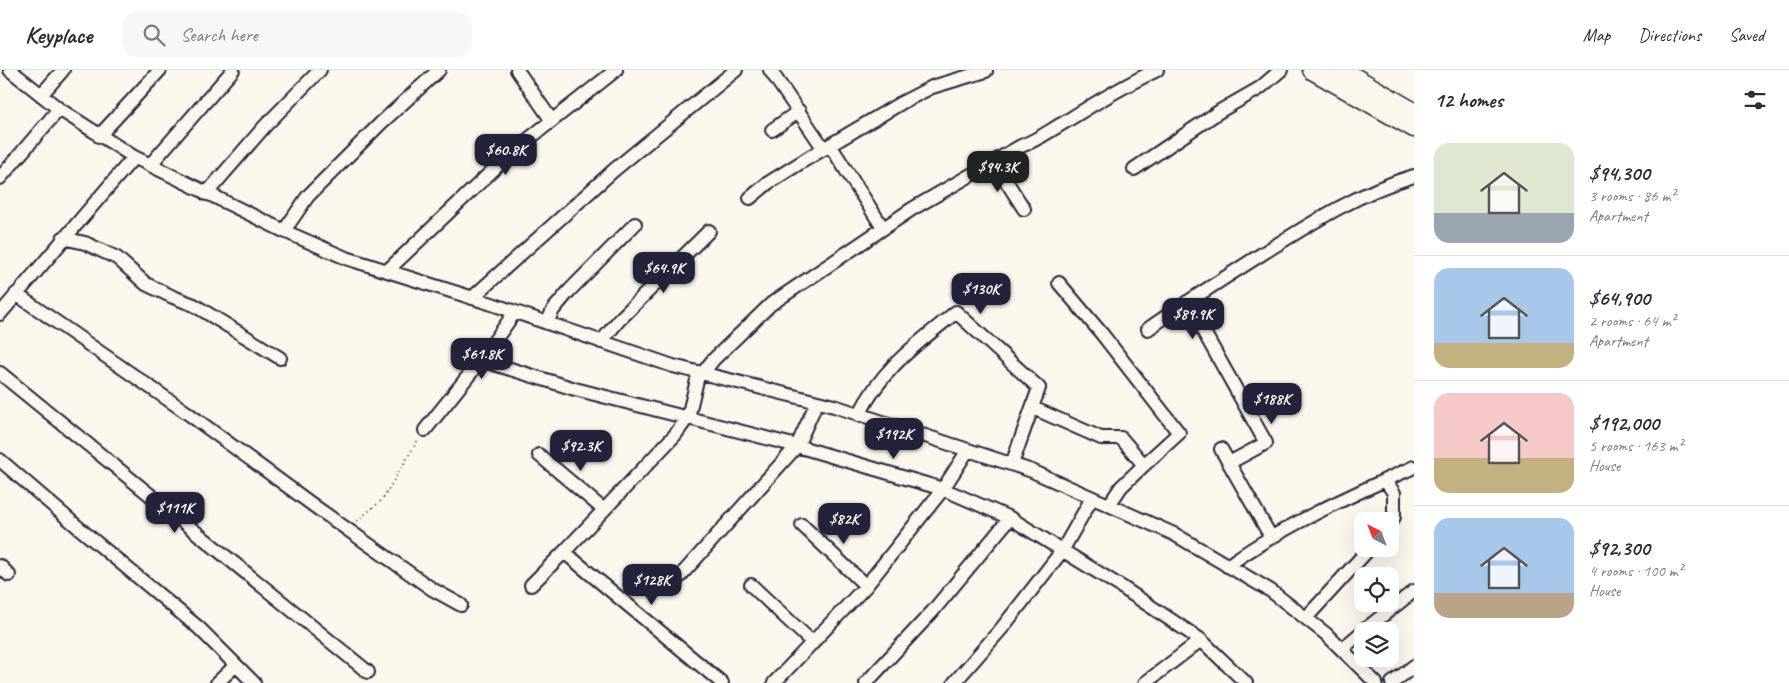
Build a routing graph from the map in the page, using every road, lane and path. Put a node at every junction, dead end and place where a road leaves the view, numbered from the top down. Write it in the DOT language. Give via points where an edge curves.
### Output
graph roads {
  1 [pos="10,70"];
  2 [pos="63,70"];
  3 [pos="160,70"];
  4 [pos="234,70"];
  5 [pos="320,70"];
  6 [pos="440,70"];
  7 [pos="517,70"];
  8 [pos="616,70"];
  9 [pos="736,70"];
  10 [pos="770,70"];
  11 [pos="1156,70"];
  12 [pos="1280,70"];
  13 [pos="1312,70"];
  14 [pos="1342,70"];
  15 [pos="986,71"];
  16 [pos="41,95"];
  17 [pos="59,109"];
  18 [pos="799,110"];
  19 [pos="1414,112"];
  20 [pos="552,120"];
  21 [pos="1414,128"];
  22 [pos="772,130"];
  23 [pos="99,136"];
  24 [pos="827,147"];
  25 [pos="134,157"];
  26 [pos="994,162"];
  27 [pos="150,165"];
  28 [pos="1134,169"];
  29 [pos="1414,176"];
  30 [pos="0,178"];
  31 [pos="206,194"];
  32 [pos="750,198"];
  33 [pos="1024,209"];
  34 [pos="635,224"];
  35 [pos="883,228"];
  36 [pos="284,231"];
  37 [pos="708,231"];
  38 [pos="63,238"];
  39 [pos="387,271"];
  40 [pos="1059,283"];
  41 [pos="16,294"];
  42 [pos="472,298"];
  43 [pos="1187,302"];
  44 [pos="515,312"];
  45 [pos="0,314"];
  46 [pos="546,323"];
  47 [pos="1148,329"];
  48 [pos="601,342"];
  49 [pos="280,358"];
  50 [pos="481,360"];
  51 [pos="701,373"];
  52 [pos="0,374"];
  53 [pos="817,402"];
  54 [pos="1033,408"];
  55 [pos="859,415"];
  56 [pos="688,417"];
  57 [pos="425,430"];
  58 [pos="797,446"];
  59 [pos="1221,449"];
  60 [pos="968,450"];
  61 [pos="539,455"];
  62 [pos="0,460"];
  63 [pos="1012,464"];
  64 [pos="1229,464"];
  65 [pos="1144,465"];
  66 [pos="1414,468"];
  67 [pos="1385,480"];
  68 [pos="943,488"];
  69 [pos="1092,498"];
  70 [pos="1109,505"];
  71 [pos="604,510"];
  72 [pos="1394,512"];
  73 [pos="1010,518"];
  74 [pos="802,525"];
  75 [pos="347,529"];
  76 [pos="1271,537"];
  77 [pos="1062,550"];
  78 [pos="564,552"];
  79 [pos="1361,558"];
  80 [pos="1227,566"];
  81 [pos="531,584"];
  82 [pos="673,584"];
  83 [pos="751,585"];
  84 [pos="866,586"];
  85 [pos="1414,591"];
  86 [pos="461,605"];
  87 [pos="1306,618"];
  88 [pos="1375,622"];
  89 [pos="1354,639"];
  90 [pos="1202,640"];
  91 [pos="812,643"];
  92 [pos="1342,649"];
  93 [pos="236,665"];
  94 [pos="1414,666"];
  95 [pos="368,672"];
  96 [pos="1242,679"];
  97 [pos="217,683"];
  98 [pos="254,683"];
  99 [pos="722,683"];
  100 [pos="774,683"];
  101 [pos="866,683"];
  102 [pos="954,683"];
  103 [pos="1145,683"];
  104 [pos="1228,683"];
  105 [pos="1376,683"];
  106 [pos="1392,683"];
  1 -- 16 [label="street"];
  2 -- 16 [label="street"];
  3 -- 23 [label="street"];
  4 -- 27 [label="street"];
  5 -- 31 [label="street" via="265,126"];
  6 -- 36 [label="street" via="308,196"];
  7 -- 20 [label="street"];
  8 -- 20 [label="street"];
  9 -- 42 [label="street" via="614,170"];
  10 -- 18 [label="street"];
  11 -- 26 [label="street"];
  12 -- 28 [label="street" via="1260,88"];
  13 -- 21 [label="highway"];
  14 -- 19 [label="highway"];
  15 -- 24 [label="street" via="932,87"];
  16 -- 17 [label="street"];
  17 -- 23 [label="street"];
  17 -- 30 [label="street"];
  18 -- 22 [label="street"];
  18 -- 24 [label="street"];
  20 -- 39 [label="street" via="511,153"];
  23 -- 25 [label="street"];
  24 -- 32 [label="street" via="768,183"];
  24 -- 35 [label="street"];
  25 -- 27 [label="street"];
  25 -- 38 [label="street"];
  26 -- 33 [label="street"];
  26 -- 35 [label="street"];
  27 -- 31 [label="street"];
  29 -- 43 [label="street" via="1325,214"];
  31 -- 36 [label="street"];
  34 -- 46 [label="street" via="569,291 552,310"];
  35 -- 51 [label="street" via="771,304"];
  36 -- 39 [label="street" via="346,258"];
  37 -- 48 [label="street"];
  38 -- 41 [label="street"];
  38 -- 49 [label="street" via="85,243 116,258 146,284 194,305"];
  39 -- 42 [label="street"];
  40 -- 65 [label="street" via="1178,433"];
  41 -- 45 [label="street"];
  41 -- 75 [label="street"];
  42 -- 44 [label="street"];
  43 -- 47 [label="street"];
  43 -- 64 [label="street" via="1266,443"];
  44 -- 46 [label="street"];
  44 -- 50 [label="street"];
  46 -- 48 [label="street"];
  48 -- 51 [label="street"];
  50 -- 56 [label="street" via="575,389"];
  50 -- 57 [label="street"];
  51 -- 53 [label="street"];
  51 -- 56 [label="street"];
  52 -- 95 [label="street"];
  53 -- 55 [label="street"];
  53 -- 58 [label="street"];
  54 -- 55 [label="street" via="1039,388 956,312 885,374"];
  54 -- 63 [label="street"];
  54 -- 65 [label="street" via="1101,438 1120,438"];
  55 -- 60 [label="street"];
  56 -- 58 [label="street"];
  56 -- 71 [label="street"];
  57 -- 75 [label="path" via="382,500"];
  58 -- 68 [label="street"];
  58 -- 82 [label="street"];
  59 -- 64 [label="street"];
  60 -- 63 [label="street"];
  60 -- 68 [label="street"];
  61 -- 71 [label="street"];
  62 -- 93 [label="street" via="199,628"];
  63 -- 69 [label="street"];
  64 -- 76 [label="street"];
  65 -- 70 [label="street" via="1121,487"];
  66 -- 67 [label="street"];
  67 -- 72 [label="street" via="1394,493"];
  67 -- 76 [label="street"];
  68 -- 73 [label="street"];
  68 -- 84 [label="street"];
  69 -- 70 [label="street"];
  69 -- 77 [label="street"];
  70 -- 80 [label="street" via="1174,534"];
  71 -- 78 [label="street"];
  73 -- 77 [label="street"];
  73 -- 101 [label="street" via="932,612"];
  74 -- 84 [label="street"];
  75 -- 86 [label="street" via="432,589"];
  76 -- 80 [label="street"];
  77 -- 90 [label="street"];
  77 -- 102 [label="street" via="1002,628"];
  78 -- 81 [label="street"];
  78 -- 99 [label="street"];
  79 -- 87 [label="street"];
  80 -- 87 [label="street" via="1271,591"];
  83 -- 91 [label="street"];
  84 -- 91 [label="street"];
  85 -- 88 [label="street"];
  87 -- 92 [label="street"];
  89 -- 92 [label="street"];
  90 -- 96 [label="street"];
  90 -- 103 [label="street"];
  91 -- 100 [label="street"];
  92 -- 105 [label="street"];
  93 -- 97 [label="street"];
  93 -- 98 [label="street"];
  94 -- 106 [label="street"];
  96 -- 104 [label="street"];
}
